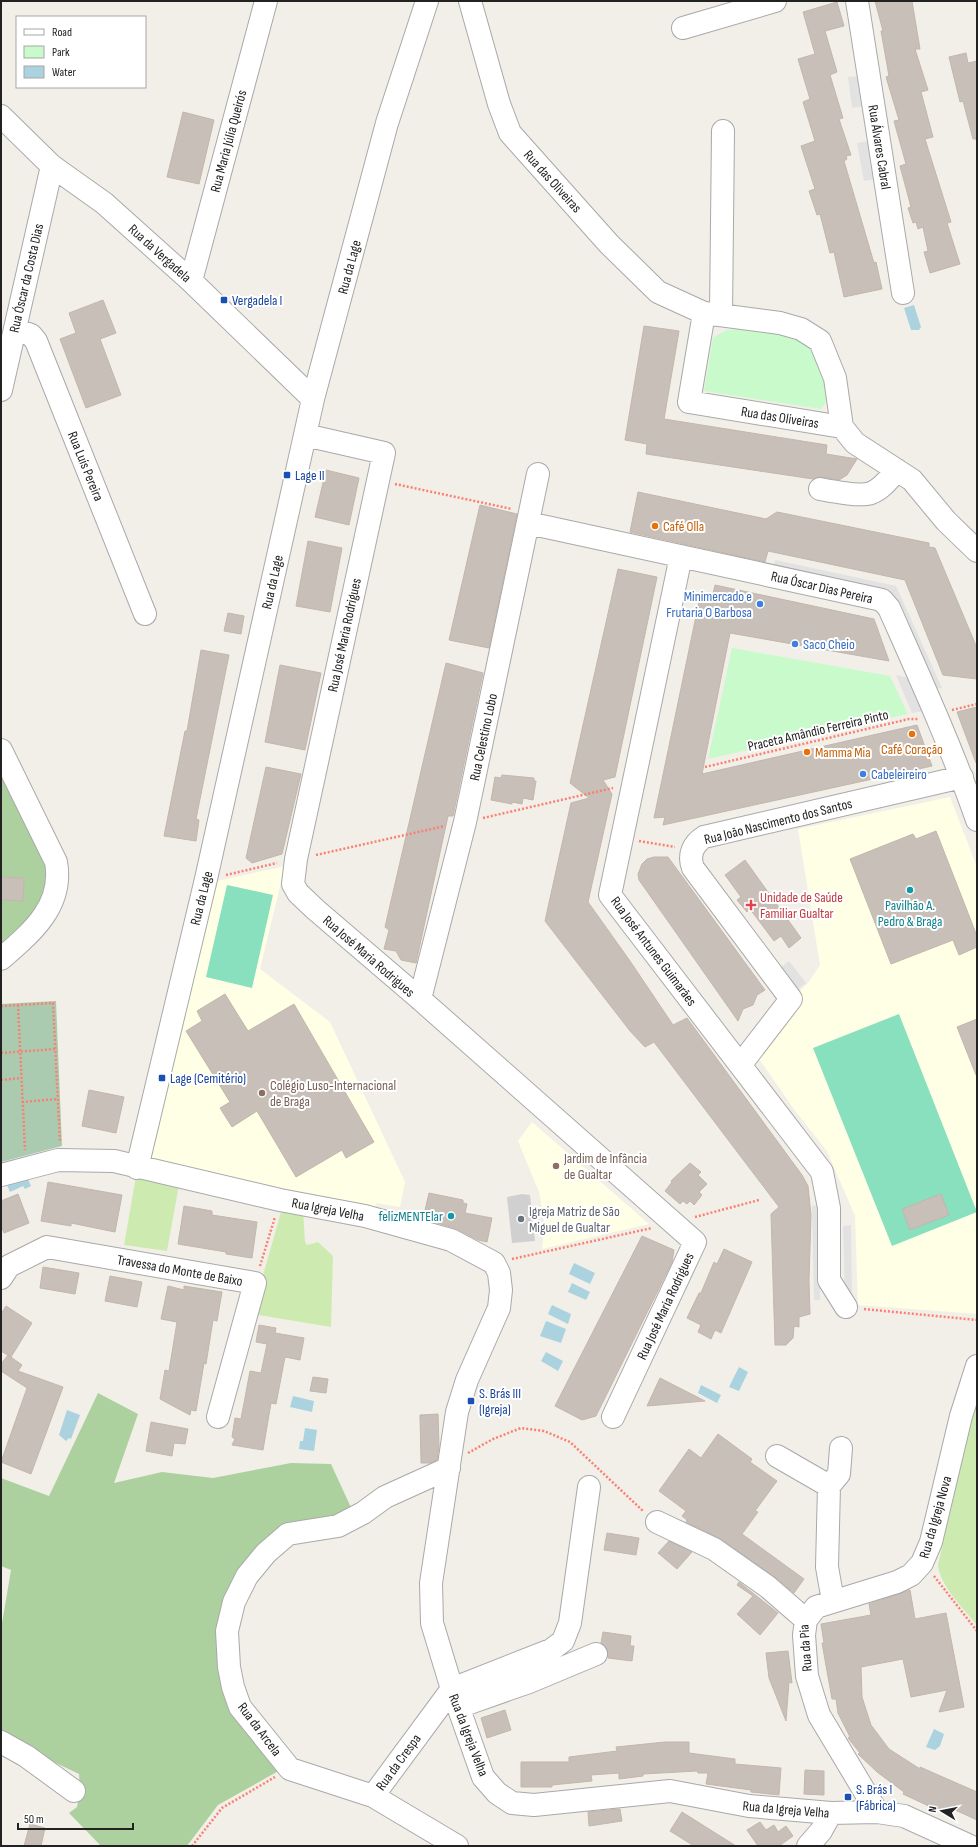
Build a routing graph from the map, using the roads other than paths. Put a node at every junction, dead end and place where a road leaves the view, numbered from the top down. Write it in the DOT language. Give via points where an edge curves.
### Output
graph roads {
  1 [pos="266,1"];
  2 [pos="427,1"];
  3 [pos="470,1"];
  4 [pos="775,1"];
  5 [pos="857,1"];
  6 [pos="683,28"];
  7 [pos="1,116"];
  8 [pos="723,131"];
  9 [pos="52,166"];
  10 [pos="191,281"];
  11 [pos="903,293"];
  12 [pos="712,314"];
  13 [pos="15,329"];
  14 [pos="1,390"];
  15 [pos="313,398"];
  16 [pos="842,427"];
  17 [pos="305,435"];
  18 [pos="897,470"];
  19 [pos="538,474"];
  20 [pos="820,488"];
  21 [pos="529,518"];
  22 [pos="977,552"];
  23 [pos="681,556"];
  24 [pos="145,614"];
  25 [pos="1,750"];
  26 [pos="962,777"];
  27 [pos="976,817"];
  28 [pos="1,959"];
  29 [pos="420,999"];
  30 [pos="741,1064"];
  31 [pos="137,1168"];
  32 [pos="1,1175"];
  33 [pos="1,1278"];
  34 [pos="846,1307"];
  35 [pos="977,1366"];
  36 [pos="457,1412"];
  37 [pos="218,1417"];
  38 [pos="613,1417"];
  39 [pos="841,1448"];
  40 [pos="777,1456"];
  41 [pos="448,1468"];
  42 [pos="829,1486"];
  43 [pos="589,1487"];
  44 [pos="656,1522"];
  45 [pos="833,1601"];
  46 [pos="806,1620"];
  47 [pos="596,1654"];
  48 [pos="454,1698"];
  49 [pos="2,1747"];
  50 [pos="74,1791"];
  51 [pos="373,1796"];
  52 [pos="877,1812"];
  53 [pos="831,1813"];
  54 [pos="457,1846"];
  55 [pos="808,1846"];
  56 [pos="970,1846"];
  1 -- 10 [label="street, Rua Maria Júlia Queirós"];
  2 -- 15 [label="street, Rua da Lage" via="388,123"];
  3 -- 12 [label="street, Rua das Oliveiras" via="499,104 510,133 609,244 658,292"];
  4 -- 6 [label="street"];
  5 -- 11 [label="street, Rua Álvares Cabral"];
  7 -- 9 [label="street, Rua da Vergadela"];
  8 -- 12 [label="street"];
  9 -- 10 [label="street, Rua da Vergadela" via="104,203"];
  9 -- 13 [label="street, Rua Óscar da Costa Dias"];
  10 -- 15 [label="street, Rua da Vergadela"];
  12 -- 16 [label="street, Rua das Oliveiras" via="780,323 801,329 820,341 835,378"];
  12 -- 16 [label="street, Rua das Oliveiras" via="689,402"];
  13 -- 14 [label="street, Rua Óscar da Costa Dias"];
  13 -- 24 [label="street, Rua Luís Pereira" via="31,335 36,341"];
  15 -- 17 [label="street, Rua da Lage"];
  16 -- 18 [label="street" via="855,443"];
  17 -- 29 [label="street, Rua José Maria Rodrigues" via="384,453 296,859 293,884 298,893"];
  17 -- 31 [label="street, Rua da Lage" via="206,879"];
  18 -- 20 [label="street" via="884,486 870,494"];
  18 -- 22 [label="street" via="912,480 946,521"];
  19 -- 21 [label="street, Rua Celestino Lobo"];
  21 -- 23 [label="street, Rua Óscar Dias Pereira"];
  21 -- 29 [label="street, Rua Celestino Lobo" via="465,822"];
  23 -- 26 [label="street, Rua Óscar Dias Pereira" via="882,600 889,608"];
  23 -- 30 [label="street, Rua José Antunes Guimarães" via="610,896"];
  25 -- 28 [label="street" via="56,862 58,873 55,896 48,909 36,927"];
  26 -- 27 [label="street, Rua Óscar Dias Pereira"];
  26 -- 30 [label="street, Rua João Nascimento dos Santos" via="704,837 695,844 691,860 693,868 790,999"];
  29 -- 38 [label="street, Rua José Maria Rodrigues" via="695,1242"];
  30 -- 34 [label="street, Rua José Antunes Guimarães" via="822,1172 829,1208 829,1280"];
  31 -- 32 [label="street, Rua Igreja Velha" via="114,1162 58,1160"];
  31 -- 36 [label="street, Rua Igreja Velha" via="365,1216 451,1240 494,1264 499,1273 501,1290 499,1308 466,1380"];
  33 -- 37 [label="street, Travessa do Monte de Baixo" via="9,1266 47,1247 255,1282"];
  35 -- 45 [label="street, Rua da Igreja Nova" via="961,1416 930,1542 922,1563 911,1575 897,1582"];
  36 -- 41 [label="street, Rua da Igreja Velha"];
  39 -- 42 [label="street" via="839,1474"];
  40 -- 42 [label="street"];
  41 -- 48 [label="street, Rua da Igreja Velha" via="431,1584 432,1623"];
  41 -- 51 [label="street, Rua da Arcela" via="385,1497 363,1513 338,1526 288,1534 247,1576 234,1602 227,1631 229,1667 240,1707 290,1769"];
  42 -- 45 [label="street" via="827,1567"];
  43 -- 48 [label="street" via="570,1623 563,1641 551,1650"];
  44 -- 46 [label="street, Rua da Pia" via="714,1549 768,1587"];
  45 -- 46 [label="street, Rua da Igreja Nova" via="816,1607"];
  46 -- 52 [label="street, Rua da Pia" via="804,1635 807,1676 820,1715"];
  47 -- 48 [label="street" via="528,1682"];
  48 -- 51 [label="street, Rua da Crespa"];
  48 -- 53 [label="street, Rua da Igreja Velha" via="483,1777 497,1793 512,1803 534,1805 670,1790 749,1806"];
  49 -- 50 [label="street" via="26,1756"];
  51 -- 54 [label="street, Rua da Crespa"];
  52 -- 53 [label="street, Rua da Igreja Velha"];
  52 -- 56 [label="street, Rua da Igreja Velha" via="904,1816"];
  53 -- 55 [label="street" via="821,1831"];
}
